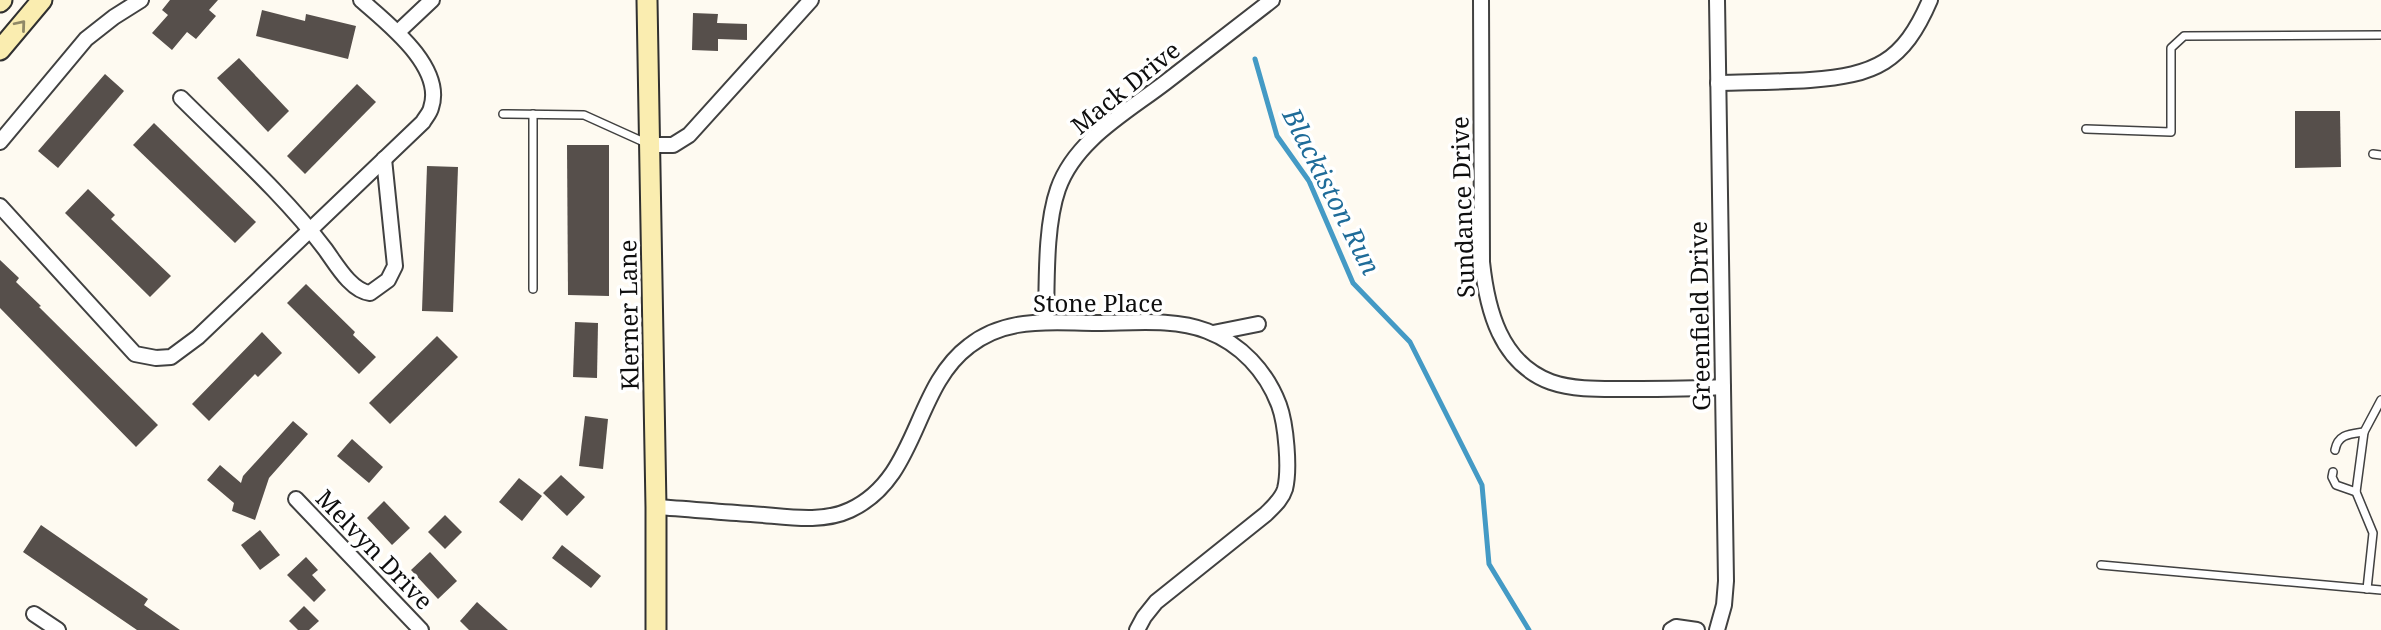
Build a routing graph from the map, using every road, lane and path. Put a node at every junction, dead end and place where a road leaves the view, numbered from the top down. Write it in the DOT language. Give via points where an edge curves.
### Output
graph roads {
  1 [pos="42,0"];
  2 [pos="141,0"];
  3 [pos="361,0"];
  4 [pos="432,0"];
  5 [pos="647,0"];
  6 [pos="811,0"];
  7 [pos="1272,0"];
  8 [pos="1481,0"];
  9 [pos="1717,0"];
  10 [pos="1930,0"];
  11 [pos="398,32"];
  12 [pos="2381,35"];
  13 [pos="0,50"];
  14 [pos="1718,83"];
  15 [pos="181,98"];
  16 [pos="503,114"];
  17 [pos="533,114"];
  18 [pos="2086,129"];
  19 [pos="0,142"];
  20 [pos="650,145"];
  21 [pos="384,159"];
  22 [pos="0,206"];
  23 [pos="311,230"];
  24 [pos="533,289"];
  25 [pos="1046,323"];
  26 [pos="1258,324"];
  27 [pos="1213,333"];
  28 [pos="1723,387"];
  29 [pos="2381,400"];
  30 [pos="2364,432"];
  31 [pos="2336,450"];
  32 [pos="2333,472"];
  33 [pos="2356,492"];
  34 [pos="296,499"];
  35 [pos="656,507"];
  36 [pos="2101,565"];
  37 [pos="2367,589"];
  38 [pos="2381,590"];
  39 [pos="34,614"];
  40 [pos="58,630"];
  41 [pos="421,630"];
  42 [pos="656,630"];
  43 [pos="1137,630"];
  44 [pos="1671,630"];
  45 [pos="1697,630"];
  46 [pos="1717,630"];
  13 -- 1 [label="street, one-way"];
  2 -- 19 [label="street" via="86,39"];
  3 -- 11 [label="street"];
  4 -- 11 [label="street"];
  5 -- 20 [label="street, Klerner Lane"];
  6 -- 20 [label="street" via="689,135 673,145"];
  7 -- 25 [label="street, Mack Drive" via="1100,132 1074,159 1054,205"];
  8 -- 28 [label="street, Sundance Drive" via="1482,261 1491,315 1507,347 1534,373 1551,382 1587,388"];
  9 -- 14 [label="street, Greenfield Drive"];
  10 -- 14 [label="street" via="1905,44 1861,73"];
  11 -- 21 [label="street" via="430,77 432,108"];
  12 -- 18 [label="lane" via="2184,36 2171,48 2171,132"];
  14 -- 28 [label="street, Greenfield Drive"];
  15 -- 23 [label="street"];
  16 -- 17 [label="lane"];
  17 -- 20 [label="lane" via="584,116"];
  17 -- 24 [label="lane"];
  20 -- 35 [label="street, Klerner Lane"];
  21 -- 23 [label="street"];
  21 -- 23 [label="street" via="395,266 388,280 370,293 362,292"];
  22 -- 23 [label="street" via="135,354 156,358 171,357 198,337"];
  25 -- 27 [label="street, Stone Place" via="1168,324"];
  25 -- 35 [label="street, Stone Place" via="999,330 954,360 932,393 895,470 866,501 849,510 813,519"];
  26 -- 27 [label="street, Stone Place"];
  27 -- 43 [label="street, Stone Place" via="1252,361 1274,392 1285,446 1284,491 1266,514 1156,602"];
  28 -- 46 [label="street, Greenfield Drive" via="1726,581"];
  29 -- 30 [label="lane"];
  30 -- 31 [label="lane" via="2346,434"];
  30 -- 33 [label="lane"];
  32 -- 33 [label="lane" via="2336,485"];
  33 -- 37 [label="lane" via="2373,533"];
  34 -- 41 [label="street, Melvyn Drive"];
  35 -- 42 [label="street, Klerner Lane"];
  36 -- 37 [label="lane"];
  37 -- 38 [label="lane"];
  39 -- 40 [label="street"];
  44 -- 45 [label="street"];
}
